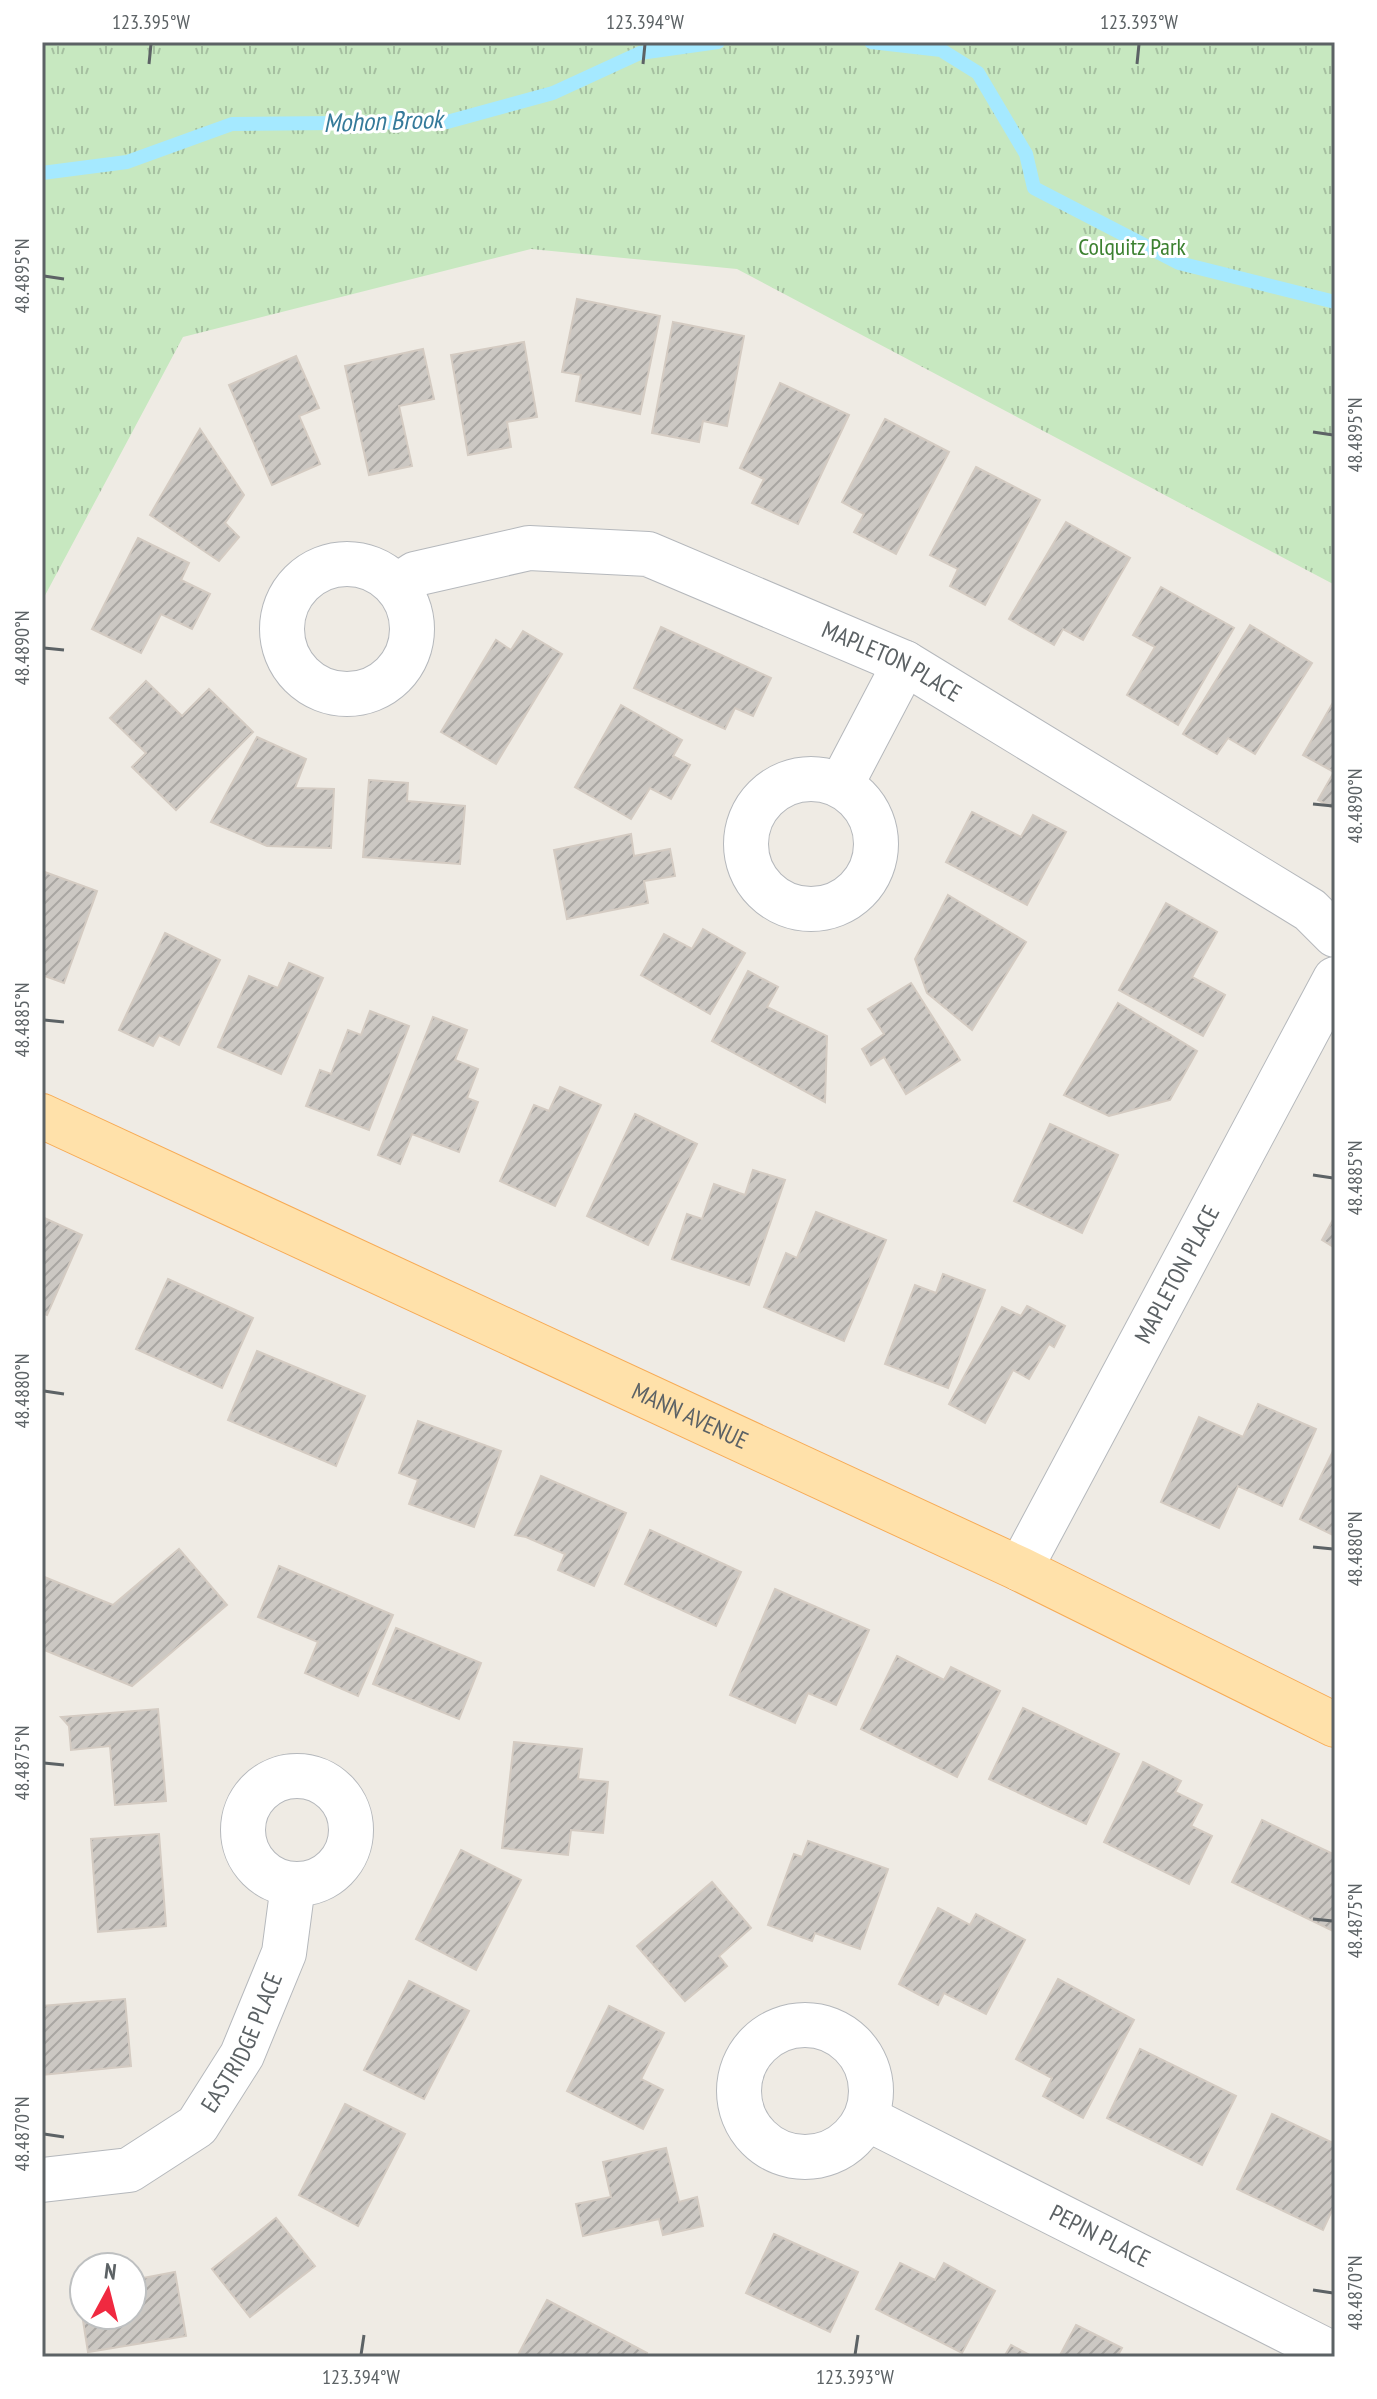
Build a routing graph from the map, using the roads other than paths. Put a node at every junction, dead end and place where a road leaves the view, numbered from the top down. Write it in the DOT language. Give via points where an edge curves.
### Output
graph roads {
  1 [pos="397,586"];
  2 [pos="905,663"];
  3 [pos="841,785"];
  4 [pos="1335,935"];
  5 [pos="1335,979"];
  6 [pos="42,1116"];
  7 [pos="1020,1569"];
  8 [pos="1335,1725"];
  9 [pos="293,1885"];
  10 [pos="866,2118"];
  11 [pos="42,2180"];
  12 [pos="1335,2355"];
  1 -- 2 [label="street, MAPLETON PLACE" via="415,574 529,548 648,554"];
  2 -- 3 [label="street"];
  2 -- 4 [label="street, MAPLETON PLACE" via="1310,910"];
  5 -- 7 [label="street, MAPLETON PLACE"];
  6 -- 7 [label="main road, MANN AVENUE"];
  7 -- 8 [label="main road, MANN AVENUE"];
  9 -- 11 [label="street, EASTRIDGE PLACE" via="284,1953 242,2055 197,2126 129,2170"];
  10 -- 12 [label="street, PEPIN PLACE"];
}
